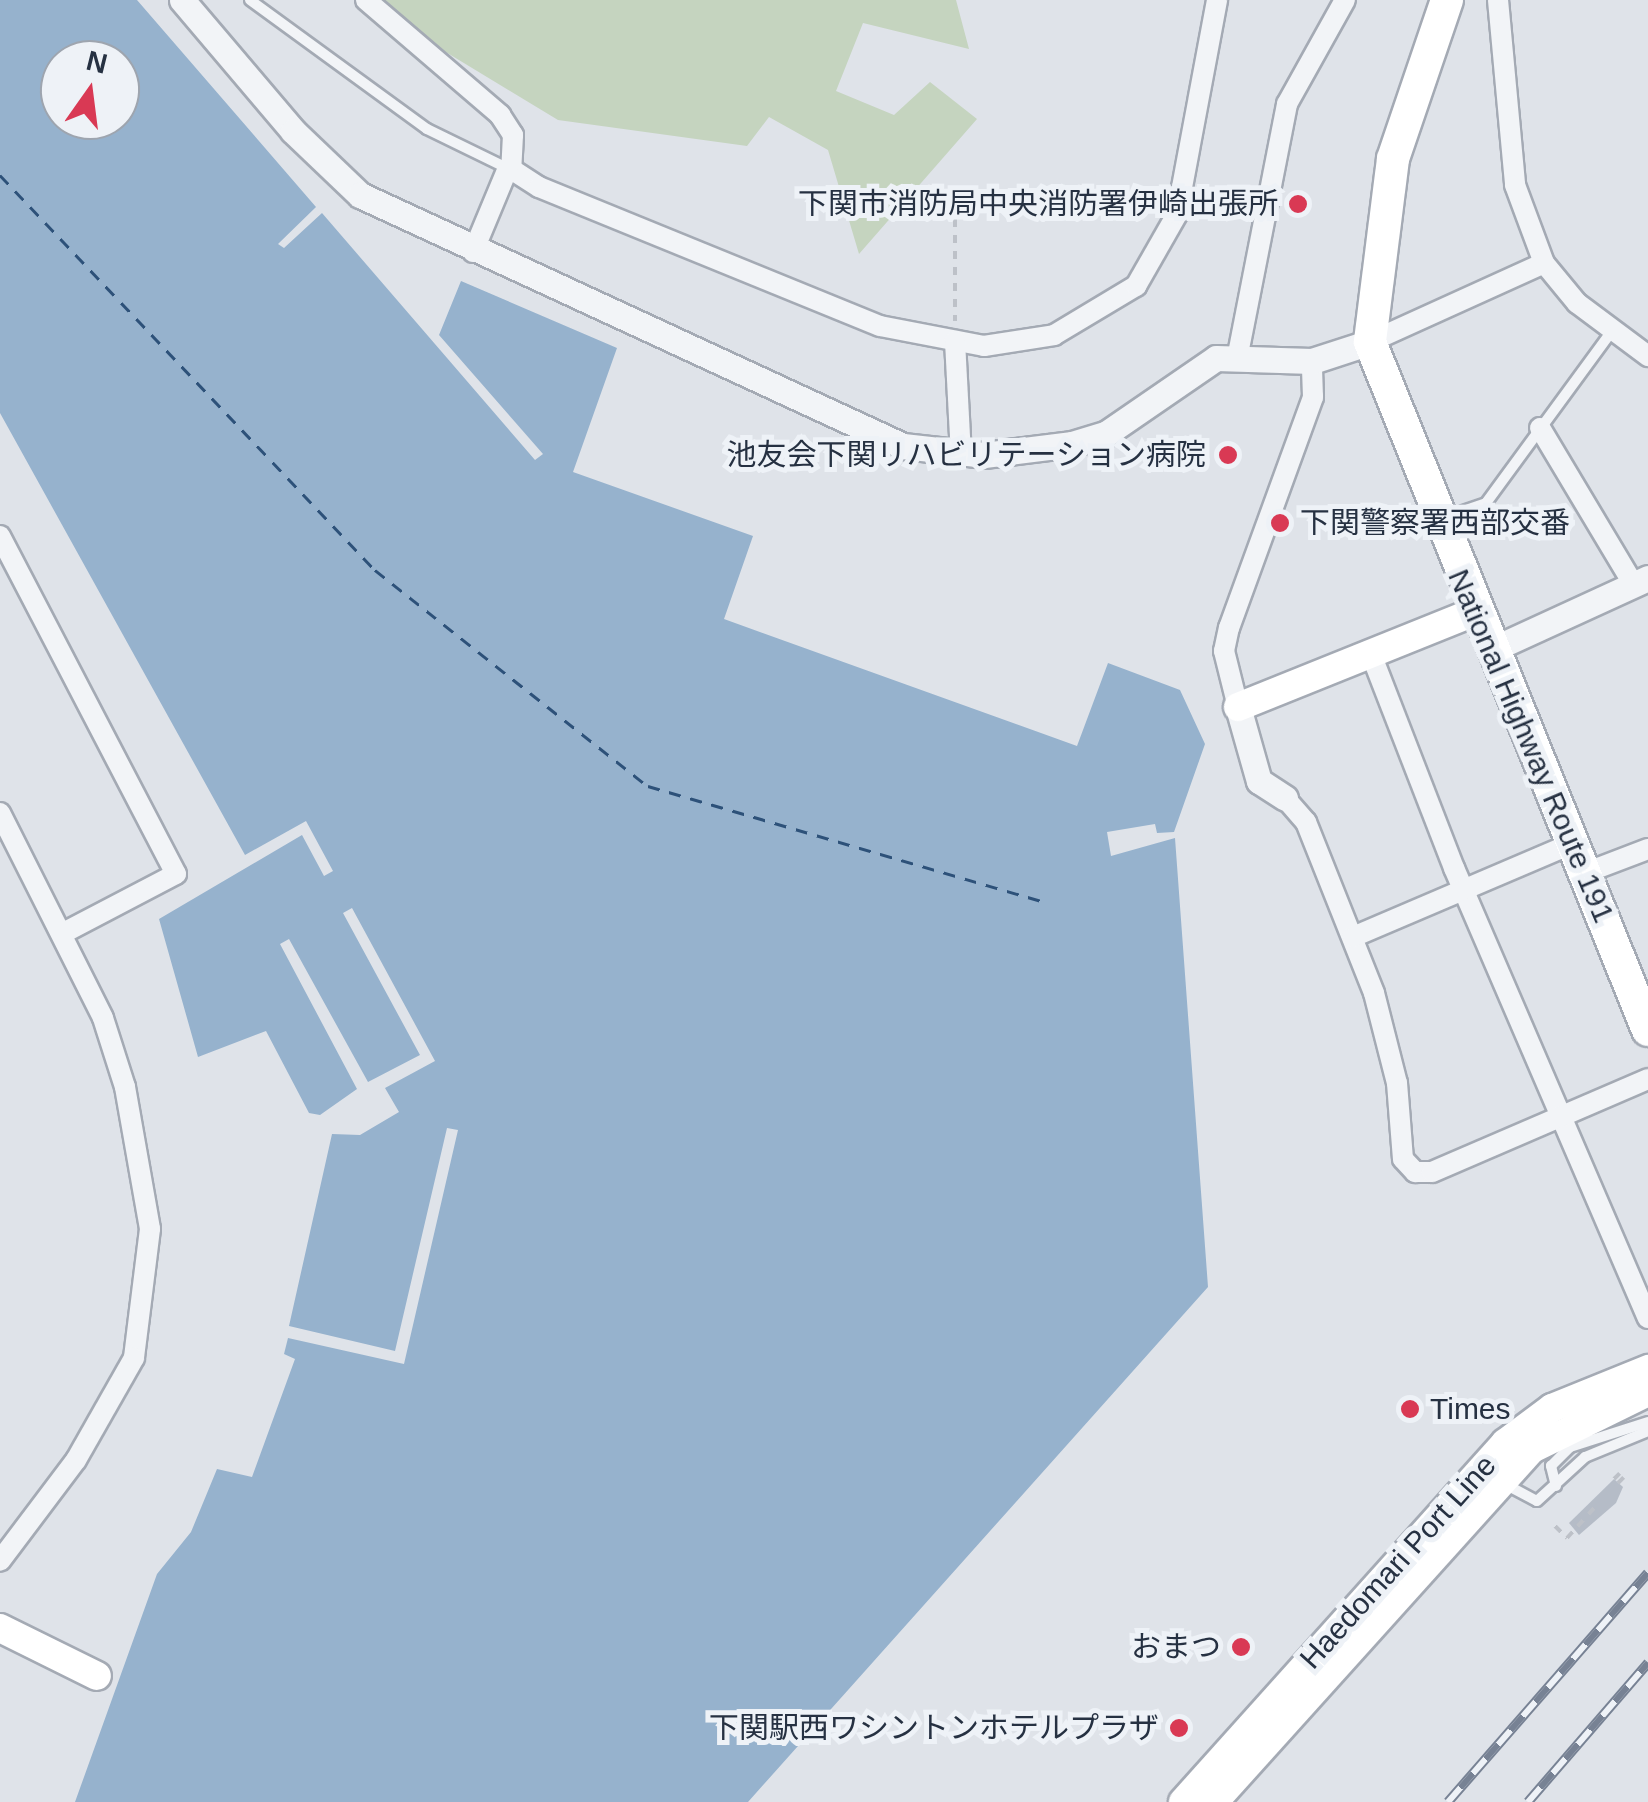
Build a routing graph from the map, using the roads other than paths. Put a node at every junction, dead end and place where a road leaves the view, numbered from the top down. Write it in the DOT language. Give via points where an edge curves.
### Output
graph roads {
  1 [pos="182,0"];
  2 [pos="250,0"];
  3 [pos="366,0"];
  4 [pos="1218,0"];
  5 [pos="1345,0"];
  6 [pos="1446,0"];
  7 [pos="1498,0"];
  8 [pos="510,169"];
  9 [pos="473,252"];
  10 [pos="1544,263"];
  11 [pos="1611,332"];
  12 [pos="955,341"];
  13 [pos="1370,342"];
  14 [pos="1238,354"];
  15 [pos="1648,356"];
  16 [pos="1312,361"];
  17 [pos="1540,428"];
  18 [pos="961,454"];
  19 [pos="1462,512"];
  20 [pos="0,536"];
  21 [pos="1643,586"];
  22 [pos="1474,612"];
  23 [pos="1491,650"];
  24 [pos="1371,654"];
  25 [pos="1238,707"];
  26 [pos="1286,798"];
  27 [pos="0,813"];
  28 [pos="1648,849"];
  29 [pos="1579,858"];
  30 [pos="1464,887"];
  31 [pos="63,933"];
  32 [pos="1353,937"];
  33 [pos="1648,1030"];
  34 [pos="1648,1079"];
  35 [pos="1558,1116"];
  36 [pos="1648,1318"];
  37 [pos="1648,1369"];
  38 [pos="1648,1380"];
  39 [pos="1648,1392"];
  40 [pos="1579,1395"];
  41 [pos="1648,1422"];
  42 [pos="1648,1431"];
  43 [pos="1491,1473"];
  44 [pos="1556,1486"];
  45 [pos="0,1561"];
  46 [pos="0,1628"];
  47 [pos="97,1676"];
  48 [pos="1183,1802"];
  49 [pos="1214,1802"];
  1 -- 9 [label="street" via="330,170 394,215"];
  2 -- 8 [label="lane" via="428,128"];
  3 -- 8 [label="street" via="500,115 513,135"];
  4 -- 12 [label="street" via="1177,214 1136,286 1041,339 984,346"];
  5 -- 14 [label="street" via="1287,104"];
  6 -- 13 [label="highway, National Highway Route 191" via="1394,158"];
  7 -- 10 [label="street" via="1515,184"];
  8 -- 9 [label="street"];
  8 -- 12 [label="street" via="577,205 754,268 880,326"];
  9 -- 18 [label="street" via="903,446"];
  10 -- 11 [label="street"];
  10 -- 13 [label="street"];
  11 -- 15 [label="street"];
  11 -- 17 [label="lane"];
  12 -- 18 [label="street"];
  13 -- 16 [label="street"];
  13 -- 22 [label="highway, National Highway Route 191"];
  14 -- 16 [label="street"];
  14 -- 18 [label="street" via="1202,364 1107,434"];
  16 -- 25 [label="street" via="1313,397 1228,628 1224,651"];
  17 -- 19 [label="lane" via="1486,503"];
  17 -- 21 [label="street"];
  20 -- 31 [label="street" via="176,874"];
  21 -- 23 [label="street"];
  22 -- 23 [label="highway, National Highway Route 191"];
  22 -- 24 [label="main road"];
  23 -- 29 [label="highway, National Highway Route 191"];
  24 -- 25 [label="main road"];
  24 -- 30 [label="street"];
  25 -- 26 [label="street" via="1259,781"];
  26 -- 32 [label="street" via="1306,822"];
  27 -- 31 [label="street"];
  28 -- 29 [label="street"];
  29 -- 30 [label="street"];
  29 -- 33 [label="highway, National Highway Route 191"];
  30 -- 32 [label="street"];
  30 -- 35 [label="street"];
  31 -- 45 [label="street" via="103,1018 144,1171 150,1230 142,1335 109,1408"];
  32 -- 35 [label="street" via="1391,1046 1408,1167 1432,1172"];
  34 -- 35 [label="street"];
  35 -- 36 [label="street"];
  37 -- 40 [label="main road, Haedomari Port Line"];
  38 -- 40 [label="lane"];
  39 -- 43 [label="main road, Haedomari Port Line" via="1548,1436"];
  40 -- 43 [label="main road, Haedomari Port Line" via="1528,1423"];
  41 -- 44 [label="lane" via="1570,1448 1550,1466"];
  42 -- 44 [label="lane" via="1585,1457"];
  43 -- 44 [label="lane" via="1530,1501"];
  43 -- 48 [label="main road, Haedomari Port Line"];
  43 -- 49 [label="main road, Haedomari Port Line"];
  46 -- 47 [label="main road"];
}
